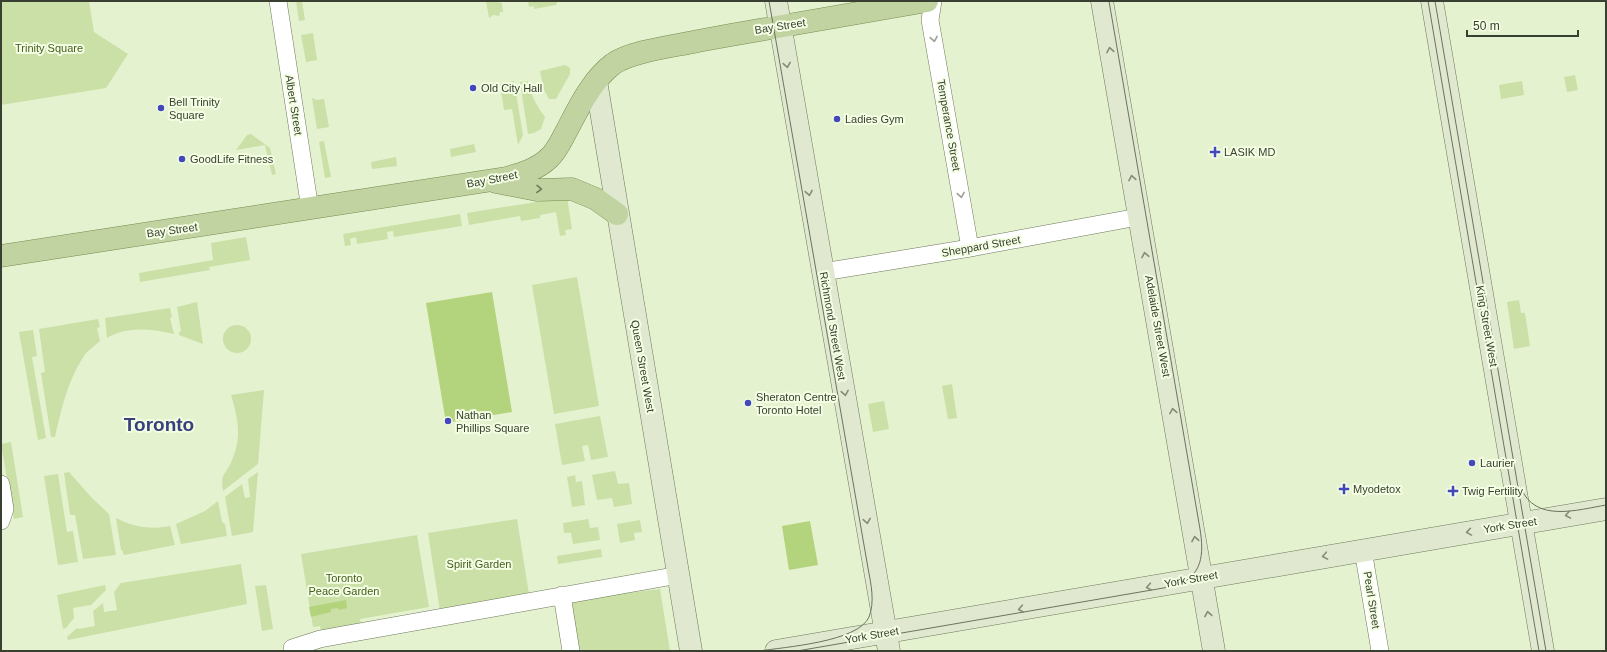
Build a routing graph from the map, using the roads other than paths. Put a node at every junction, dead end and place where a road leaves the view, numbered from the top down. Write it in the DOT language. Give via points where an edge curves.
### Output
graph roads {
  1 [pos="278,1"];
  2 [pos="776,1"];
  3 [pos="927,1"];
  4 [pos="933,1"];
  5 [pos="1102,1"];
  6 [pos="1432,1"];
  7 [pos="780,26"];
  8 [pos="596,82"];
  9 [pos="487,180"];
  10 [pos="310,209"];
  11 [pos="618,214"];
  12 [pos="1138,217"];
  13 [pos="970,248"];
  14 [pos="1,256"];
  15 [pos="823,272"];
  16 [pos="1,484"];
  17 [pos="1606,509"];
  18 [pos="2,521"];
  19 [pos="1521,523"];
  20 [pos="1363,550"];
  21 [pos="679,575"];
  22 [pos="1201,578"];
  23 [pos="562,595"];
  24 [pos="888,642"];
  25 [pos="292,648"];
  26 [pos="571,651"];
  27 [pos="691,651"];
  28 [pos="776,651"];
  29 [pos="1214,651"];
  30 [pos="1380,651"];
  31 [pos="1543,651"];
  1 -- 10 [label="street, Albert Street"];
  2 -- 7 [label="main road, Richmond Street West"];
  3 -- 7 [label="main road, Bay Street"];
  4 -- 13 [label="street, Temperance Street, one-way" via="930,20"];
  12 -- 5 [label="main road, Adelaide Street West, one-way"];
  6 -- 19 [label="main road, King Street West"];
  7 -- 8 [label="main road, Bay Street" via="648,51 614,63"];
  7 -- 15 [label="main road, Richmond Street West, one-way"];
  8 -- 9 [label="main road, Bay Street" via="549,158 537,167 521,173"];
  8 -- 11 [label="main road, Queen Street West"];
  9 -- 10 [label="main road, Bay Street"];
  9 -- 11 [label="main road, one-way" via="537,190 572,189 596,199"];
  10 -- 14 [label="main road, Bay Street"];
  11 -- 21 [label="main road, Queen Street West"];
  12 -- 13 [label="street, Sheppard Street"];
  22 -- 12 [label="main road, Adelaide Street West, one-way"];
  13 -- 15 [label="street, Sheppard Street"];
  15 -- 24 [label="main road, Richmond Street West, one-way"];
  16 -- 18 [label="street" via="5,509"];
  17 -- 19 [label="main road, York Street, one-way"];
  19 -- 20 [label="main road, York Street, one-way"];
  19 -- 31 [label="main road, King Street West"];
  20 -- 22 [label="main road, York Street, one-way"];
  20 -- 30 [label="street, Pearl Street"];
  21 -- 23 [label="street"];
  21 -- 27 [label="main road, Queen Street West"];
  22 -- 24 [label="main road, York Street, one-way"];
  29 -- 22 [label="main road, Adelaide Street West, one-way"];
  23 -- 25 [label="street" via="320,639"];
  23 -- 26 [label="street"];
  24 -- 28 [label="main road, York Street"];
}
